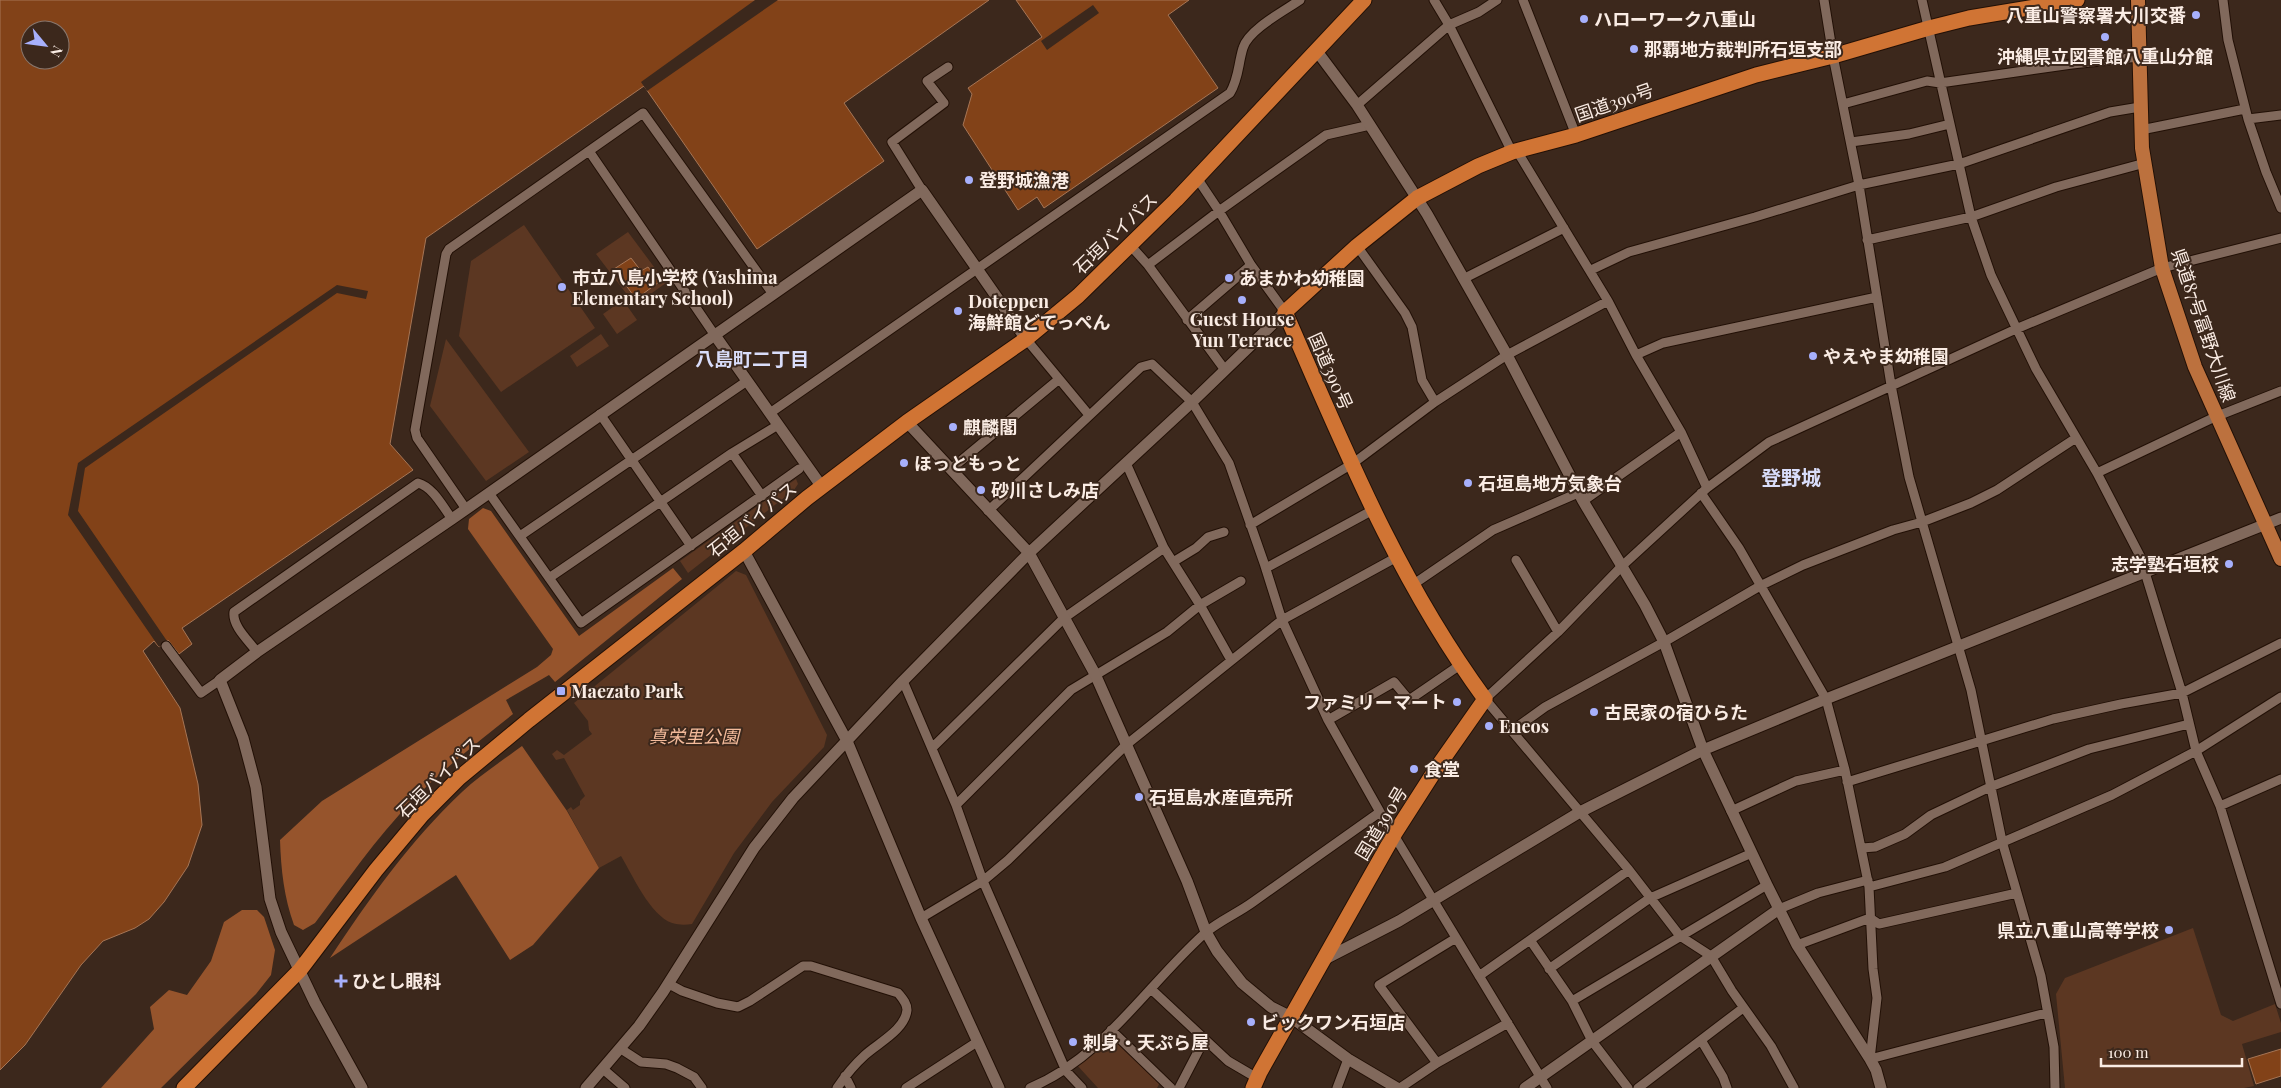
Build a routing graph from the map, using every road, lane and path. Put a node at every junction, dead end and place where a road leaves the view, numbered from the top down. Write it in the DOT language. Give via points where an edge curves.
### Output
graph roads {
  1 [pos="1300,0"];
  2 [pos="1364,0"];
  3 [pos="1434,0"];
  4 [pos="1497,0"];
  5 [pos="1523,0"];
  6 [pos="1824,0"];
  7 [pos="1922,0"];
  8 [pos="2078,0"];
  9 [pos="2138,0"];
  10 [pos="2223,0"];
  11 [pos="1449,25"];
  12 [pos="1929,28"];
  13 [pos="1316,50"];
  14 [pos="1833,56"];
  15 [pos="2139,57"];
  16 [pos="948,67"];
  17 [pos="1940,83"];
  18 [pos="1843,104"];
  19 [pos="1357,105"];
  20 [pos="2140,108"];
  21 [pos="2246,109"];
  22 [pos="2281,115"];
  23 [pos="2248,120"];
  24 [pos="1950,124"];
  25 [pos="1370,125"];
  26 [pos="2141,130"];
  27 [pos="1576,135"];
  28 [pos="1851,142"];
  29 [pos="589,151"];
  30 [pos="1515,151"];
  31 [pos="2144,163"];
  32 [pos="1959,164"];
  33 [pos="1197,178"];
  34 [pos="1859,185"];
  35 [pos="922,190"];
  36 [pos="1417,198"];
  37 [pos="2281,208"];
  38 [pos="1220,210"];
  39 [pos="1971,217"];
  40 [pos="1564,228"];
  41 [pos="2281,238"];
  42 [pos="1867,240"];
  43 [pos="1130,245"];
  44 [pos="1357,246"];
  45 [pos="1148,265"];
  46 [pos="1251,265"];
  47 [pos="2162,268"];
  48 [pos="977,270"];
  49 [pos="1590,270"];
  50 [pos="1463,279"];
  51 [pos="773,294"];
  52 [pos="1877,297"];
  53 [pos="1608,300"];
  54 [pos="1285,312"];
  55 [pos="1187,320"];
  56 [pos="2016,329"];
  57 [pos="714,334"];
  58 [pos="1026,339"];
  59 [pos="1507,355"];
  60 [pos="1636,355"];
  61 [pos="1225,370"];
  62 [pos="1058,380"];
  63 [pos="747,381"];
  64 [pos="1891,385"];
  65 [pos="2281,391"];
  66 [pos="1192,402"];
  67 [pos="1435,402"];
  68 [pos="770,413"];
  69 [pos="600,414"];
  70 [pos="1089,415"];
  71 [pos="2216,418"];
  72 [pos="907,422"];
  73 [pos="778,425"];
  74 [pos="1681,432"];
  75 [pos="2076,438"];
  76 [pos="732,453"];
  77 [pos="632,460"];
  78 [pos="1126,463"];
  79 [pos="1352,464"];
  80 [pos="950,468"];
  81 [pos="799,469"];
  82 [pos="2096,472"];
  83 [pos="822,487"];
  84 [pos="1704,490"];
  85 [pos="489,493"];
  86 [pos="762,496"];
  87 [pos="1581,497"];
  88 [pos="661,502"];
  89 [pos="466,509"];
  90 [pos="1373,510"];
  91 [pos="988,511"];
  92 [pos="2281,518"];
  93 [pos="452,519"];
  94 [pos="1922,522"];
  95 [pos="2267,524"];
  96 [pos="1250,525"];
  97 [pos="1224,532"];
  98 [pos="520,536"];
  99 [pos="691,546"];
  100 [pos="1164,548"];
  101 [pos="744,550"];
  102 [pos="1029,553"];
  103 [pos="1397,557"];
  104 [pos="2281,559"];
  105 [pos="1516,560"];
  106 [pos="1173,562"];
  107 [pos="1622,566"];
  108 [pos="1266,568"];
  109 [pos="2145,573"];
  110 [pos="549,578"];
  111 [pos="1241,581"];
  112 [pos="1411,586"];
  113 [pos="1760,586"];
  114 [pos="1200,605"];
  115 [pos="1064,618"];
  116 [pos="1282,620"];
  117 [pos="1558,632"];
  118 [pos="1664,642"];
  119 [pos="2281,643"];
  120 [pos="166,646"];
  121 [pos="1958,646"];
  122 [pos="257,652"];
  123 [pos="1231,660"];
  124 [pos="1460,664"];
  125 [pos="1095,674"];
  126 [pos="220,680"];
  127 [pos="903,680"];
  128 [pos="2182,693"];
  129 [pos="2281,697"];
  130 [pos="1486,699"];
  131 [pos="1826,699"];
  132 [pos="1328,720"];
  133 [pos="2189,724"];
  134 [pos="1512,730"];
  135 [pos="847,741"];
  136 [pos="1981,741"];
  137 [pos="1126,744"];
  138 [pos="932,748"];
  139 [pos="1703,750"];
  140 [pos="2196,751"];
  141 [pos="1845,770"];
  142 [pos="2281,779"];
  143 [pos="1847,782"];
  144 [pos="1990,787"];
  145 [pos="956,805"];
  146 [pos="2220,806"];
  147 [pos="1732,811"];
  148 [pos="1380,812"];
  149 [pos="1580,812"];
  150 [pos="1395,834"];
  151 [pos="2002,842"];
  152 [pos="1862,848"];
  153 [pos="1752,853"];
  154 [pos="1629,870"];
  155 [pos="983,881"];
  156 [pos="1868,884"];
  157 [pos="1767,885"];
  158 [pos="2017,893"];
  159 [pos="1650,898"];
  160 [pos="1434,901"];
  161 [pos="1779,909"];
  162 [pos="921,918"];
  163 [pos="1870,918"];
  164 [pos="1206,932"];
  165 [pos="1680,936"];
  166 [pos="1456,938"];
  167 [pos="1530,940"];
  168 [pos="1797,945"];
  169 [pos="1711,956"];
  170 [pos="1325,959"];
  171 [pos="1549,969"];
  172 [pos="300,970"];
  173 [pos="1479,976"];
  174 [pos="668,984"];
  175 [pos="1151,989"];
  176 [pos="1572,1001"];
  177 [pos="2281,1004"];
  178 [pos="1743,1008"];
  179 [pos="2046,1013"];
  180 [pos="1291,1017"];
  181 [pos="1508,1023"];
  182 [pos="1111,1030"];
  183 [pos="1204,1040"];
  184 [pos="1701,1040"];
  185 [pos="1592,1041"];
  186 [pos="977,1042"];
  187 [pos="621,1049"];
  188 [pos="1870,1058"];
  189 [pos="1348,1059"];
  190 [pos="1437,1062"];
  191 [pos="604,1069"];
  192 [pos="1066,1071"];
  193 [pos="845,1076"];
  194 [pos="1540,1077"];
  195 [pos="1255,1083"];
  196 [pos="184,1088"];
  197 [pos="362,1088"];
  198 [pos="586,1088"];
  199 [pos="625,1088"];
  200 [pos="702,1088"];
  201 [pos="837,1088"];
  202 [pos="851,1088"];
  203 [pos="907,1088"];
  204 [pos="998,1088"];
  205 [pos="1030,1088"];
  206 [pos="1082,1088"];
  207 [pos="1171,1088"];
  208 [pos="1179,1088"];
  209 [pos="1337,1088"];
  210 [pos="1398,1088"];
  211 [pos="1525,1088"];
  212 [pos="1547,1088"];
  213 [pos="1628,1088"];
  214 [pos="1638,1088"];
  215 [pos="1727,1088"];
  216 [pos="1794,1088"];
  217 [pos="1881,1088"];
  218 [pos="2054,1088"];
  1 -- 48 [label="street" via="1249,35 1243,46 1237,80 1230,93"];
  2 -- 13 [label="highway, 石垣バイパス"];
  3 -- 11 [label="street"];
  4 -- 11 [label="street"];
  5 -- 27 [label="street"];
  6 -- 14 [label="street"];
  7 -- 12 [label="street"];
  8 -- 12 [label="highway, 国道390号"];
  9 -- 15 [label="main road, 県道87号富野大川線"];
  10 -- 21 [label="street" via="2228,40"];
  11 -- 19 [label="street"];
  11 -- 30 [label="street"];
  12 -- 14 [label="highway, 国道390号"];
  12 -- 17 [label="street"];
  13 -- 19 [label="street"];
  13 -- 33 [label="highway, 石垣バイパス"];
  14 -- 18 [label="street"];
  14 -- 27 [label="highway, 国道390号" via="1756,76"];
  15 -- 17 [label="street"];
  15 -- 20 [label="main road, 県道87号富野大川線"];
  16 -- 35 [label="street" via="927,81 944,103 892,142"];
  17 -- 18 [label="street" via="1927,81"];
  17 -- 24 [label="street"];
  18 -- 28 [label="street"];
  19 -- 25 [label="street"];
  20 -- 26 [label="main road, 県道87号富野大川線"];
  20 -- 32 [label="street" via="2110,112"];
  21 -- 23 [label="street"];
  21 -- 26 [label="street"];
  22 -- 23 [label="street"];
  23 -- 37 [label="street"];
  24 -- 28 [label="street" via="1909,134"];
  24 -- 32 [label="street"];
  25 -- 36 [label="street"];
  25 -- 38 [label="street" via="1326,135"];
  26 -- 31 [label="main road, 県道87号富野大川線"];
  27 -- 30 [label="highway, 国道390号"];
  28 -- 34 [label="street"];
  29 -- 51 [label="street" via="643,113"];
  29 -- 57 [label="street"];
  29 -- 89 [label="street" via="446,254 415,430 417,438"];
  30 -- 36 [label="highway, 国道390号"];
  30 -- 40 [label="street"];
  31 -- 39 [label="street" via="2056,187"];
  31 -- 47 [label="main road, 県道87号富野大川線"];
  32 -- 34 [label="street"];
  32 -- 39 [label="street"];
  33 -- 38 [label="street"];
  33 -- 43 [label="highway, 石垣バイパス"];
  34 -- 42 [label="street"];
  34 -- 49 [label="street" via="1629,252"];
  35 -- 48 [label="street"];
  35 -- 51 [label="street"];
  36 -- 44 [label="highway, 国道390号"];
  36 -- 50 [label="street"];
  38 -- 45 [label="street"];
  38 -- 46 [label="street"];
  39 -- 42 [label="street"];
  39 -- 56 [label="street" via="1991,275"];
  40 -- 49 [label="street"];
  40 -- 50 [label="street"];
  41 -- 47 [label="street"];
  42 -- 52 [label="street"];
  43 -- 45 [label="street"];
  43 -- 58 [label="highway, 石垣バイパス" via="1078,296"];
  44 -- 54 [label="highway, 国道390号"];
  44 -- 67 [label="street" via="1412,327 1422,380"];
  45 -- 55 [label="street"];
  46 -- 54 [label="street"];
  46 -- 55 [label="street"];
  47 -- 56 [label="street"];
  47 -- 71 [label="main road, 県道87号富野大川線"];
  48 -- 58 [label="street"];
  48 -- 68 [label="street"];
  49 -- 53 [label="street"];
  50 -- 59 [label="street"];
  51 -- 57 [label="street"];
  52 -- 60 [label="street" via="1663,343"];
  52 -- 64 [label="street"];
  53 -- 59 [label="street"];
  53 -- 60 [label="street"];
  54 -- 61 [label="street"];
  54 -- 79 [label="highway, 国道390号"];
  55 -- 61 [label="street"];
  56 -- 64 [label="street"];
  56 -- 75 [label="street"];
  57 -- 63 [label="street"];
  57 -- 69 [label="street"];
  58 -- 62 [label="street"];
  58 -- 72 [label="highway, 石垣バイパス"];
  59 -- 67 [label="street"];
  59 -- 87 [label="street"];
  60 -- 74 [label="street"];
  61 -- 66 [label="street"];
  62 -- 70 [label="street"];
  62 -- 80 [label="street"];
  63 -- 68 [label="street"];
  63 -- 77 [label="street"];
  64 -- 84 [label="street" via="1769,442"];
  64 -- 94 [label="street" via="1909,477"];
  65 -- 71 [label="street"];
  66 -- 70 [label="street" via="1152,364 1141,367"];
  66 -- 78 [label="street"];
  66 -- 96 [label="street" via="1228,463"];
  67 -- 79 [label="street"];
  68 -- 73 [label="street"];
  69 -- 77 [label="street"];
  69 -- 85 [label="street"];
  70 -- 91 [label="street"];
  71 -- 82 [label="street"];
  71 -- 95 [label="main road, 県道87号富野大川線"];
  72 -- 80 [label="street"];
  72 -- 83 [label="highway, 石垣バイパス"];
  73 -- 76 [label="street"];
  73 -- 83 [label="street"];
  74 -- 84 [label="street"];
  74 -- 87 [label="street"];
  75 -- 82 [label="street"];
  75 -- 94 [label="street" via="1997,490"];
  76 -- 86 [label="street"];
  76 -- 88 [label="street"];
  77 -- 88 [label="street"];
  77 -- 98 [label="street"];
  78 -- 100 [label="street"];
  78 -- 102 [label="street"];
  79 -- 90 [label="highway, 国道390号"];
  79 -- 96 [label="street"];
  80 -- 91 [label="street"];
  81 -- 86 [label="street"];
  82 -- 109 [label="street" via="2140,556"];
  83 -- 101 [label="highway, 石垣バイパス"];
  84 -- 107 [label="street"];
  84 -- 113 [label="street"];
  85 -- 89 [label="street"];
  85 -- 98 [label="street"];
  86 -- 99 [label="street"];
  87 -- 107 [label="street"];
  87 -- 112 [label="street" via="1493,530"];
  88 -- 99 [label="street"];
  88 -- 110 [label="street"];
  89 -- 93 [label="street"];
  90 -- 103 [label="highway, 国道390号"];
  90 -- 108 [label="street"];
  91 -- 102 [label="street"];
  92 -- 95 [label="street"];
  93 -- 122 [label="street"];
  93 -- 122 [label="street" via="430,490 418,483 234,612 236,624"];
  94 -- 113 [label="street" via="1802,565"];
  94 -- 121 [label="street"];
  95 -- 104 [label="main road, 県道87号富野大川線"];
  95 -- 109 [label="street"];
  96 -- 108 [label="street"];
  97 -- 106 [label="street" via="1208,537"];
  98 -- 110 [label="street"];
  99 -- 110 [label="street" via="581,623"];
  100 -- 106 [label="street"];
  100 -- 115 [label="street"];
  101 -- 135 [label="street"];
  101 -- 172 [label="highway, 石垣バイパス" via="459,778 422,815 376,870"];
  102 -- 115 [label="street"];
  102 -- 127 [label="street"];
  103 -- 112 [label="highway, 国道390号"];
  103 -- 116 [label="street"];
  105 -- 117 [label="street"];
  106 -- 114 [label="street"];
  107 -- 117 [label="street"];
  107 -- 118 [label="street"];
  108 -- 116 [label="street"];
  109 -- 121 [label="street"];
  109 -- 128 [label="street"];
  111 -- 114 [label="street"];
  112 -- 124 [label="highway, 国道390号"];
  113 -- 118 [label="street"];
  113 -- 131 [label="street"];
  114 -- 123 [label="street"];
  114 -- 125 [label="street" via="1167,632"];
  115 -- 125 [label="street"];
  115 -- 138 [label="street"];
  116 -- 123 [label="street"];
  116 -- 132 [label="street"];
  117 -- 130 [label="street"];
  118 -- 134 [label="street" via="1545,707"];
  118 -- 139 [label="street"];
  119 -- 128 [label="street"];
  120 -- 126 [label="street" via="201,693"];
  121 -- 131 [label="street"];
  121 -- 136 [label="street"];
  122 -- 126 [label="street"];
  123 -- 137 [label="street"];
  124 -- 130 [label="highway, 国道390号"];
  124 -- 132 [label="street" via="1409,700 1394,682"];
  125 -- 137 [label="street"];
  125 -- 145 [label="street" via="1071,690"];
  126 -- 172 [label="street" via="243,738 256,787 270,899 281,932"];
  127 -- 135 [label="street"];
  127 -- 138 [label="street"];
  128 -- 133 [label="street"];
  128 -- 136 [label="street" via="2054,719"];
  129 -- 140 [label="street"];
  130 -- 134 [label="street"];
  130 -- 150 [label="highway, 国道390号"];
  131 -- 139 [label="street"];
  131 -- 141 [label="street"];
  132 -- 148 [label="street"];
  133 -- 140 [label="street"];
  133 -- 144 [label="street" via="2090,749"];
  134 -- 149 [label="street"];
  135 -- 162 [label="street"];
  135 -- 174 [label="street" via="793,798 754,848"];
  136 -- 143 [label="street"];
  136 -- 144 [label="street"];
  137 -- 155 [label="street"];
  137 -- 164 [label="street"];
  138 -- 145 [label="street"];
  139 -- 147 [label="street"];
  139 -- 149 [label="street"];
  140 -- 146 [label="street"];
  140 -- 151 [label="street" via="2112,795"];
  141 -- 143 [label="street"];
  141 -- 147 [label="street" via="1796,781"];
  142 -- 146 [label="street"];
  143 -- 152 [label="street"];
  144 -- 151 [label="street"];
  144 -- 152 [label="street" via="1931,815 1905,834"];
  145 -- 155 [label="street"];
  146 -- 177 [label="street"];
  147 -- 153 [label="street"];
  148 -- 150 [label="street"];
  148 -- 164 [label="street"];
  149 -- 154 [label="street"];
  149 -- 160 [label="street"];
  150 -- 160 [label="street"];
  150 -- 170 [label="highway, 国道390号"];
  151 -- 156 [label="street" via="1944,867"];
  151 -- 158 [label="street"];
  152 -- 156 [label="street"];
  153 -- 157 [label="street"];
  153 -- 159 [label="street"];
  154 -- 159 [label="street"];
  154 -- 167 [label="street"];
  155 -- 162 [label="street"];
  155 -- 192 [label="street"];
  156 -- 161 [label="street" via="1818,893"];
  156 -- 163 [label="street"];
  157 -- 161 [label="street"];
  157 -- 165 [label="street"];
  158 -- 163 [label="street" via="1879,924"];
  158 -- 179 [label="street" via="2041,976"];
  159 -- 165 [label="street"];
  159 -- 171 [label="street"];
  160 -- 166 [label="street"];
  160 -- 170 [label="street"];
  161 -- 168 [label="street"];
  161 -- 169 [label="street"];
  162 -- 186 [label="street"];
  163 -- 168 [label="street"];
  163 -- 188 [label="street" via="1877,998"];
  164 -- 175 [label="street"];
  164 -- 180 [label="street" via="1242,983 1271,1007"];
  165 -- 169 [label="street"];
  165 -- 176 [label="street"];
  166 -- 173 [label="street"];
  166 -- 190 [label="street" via="1379,985"];
  167 -- 171 [label="street"];
  167 -- 173 [label="street"];
  168 -- 188 [label="street"];
  169 -- 178 [label="street"];
  169 -- 185 [label="street"];
  170 -- 180 [label="highway, 国道390号"];
  171 -- 176 [label="street"];
  172 -- 196 [label="highway, 石垣バイパス"];
  172 -- 197 [label="street"];
  173 -- 181 [label="street"];
  174 -- 187 [label="street"];
  174 -- 193 [label="street" via="717,1003 738,1007 803,966 811,966 898,993 907,1009 900,1026"];
  175 -- 182 [label="street"];
  175 -- 183 [label="street"];
  176 -- 185 [label="street"];
  178 -- 184 [label="street"];
  178 -- 216 [label="street" via="1771,1046"];
  179 -- 188 [label="street"];
  179 -- 218 [label="street" via="2054,1046"];
  180 -- 189 [label="street"];
  180 -- 195 [label="highway, 国道390号"];
  181 -- 190 [label="street"];
  181 -- 194 [label="street"];
  182 -- 192 [label="street"];
  182 -- 207 [label="street"];
  183 -- 195 [label="street"];
  183 -- 208 [label="street"];
  184 -- 214 [label="street"];
  184 -- 215 [label="street"];
  185 -- 194 [label="street"];
  185 -- 213 [label="street"];
  186 -- 203 [label="street"];
  186 -- 204 [label="street"];
  187 -- 191 [label="street"];
  187 -- 200 [label="street" via="641,1062 676,1068 694,1078"];
  188 -- 217 [label="street"];
  189 -- 209 [label="street"];
  189 -- 210 [label="street"];
  190 -- 210 [label="street"];
  191 -- 198 [label="street"];
  191 -- 199 [label="street"];
  192 -- 205 [label="street"];
  192 -- 206 [label="street"];
  193 -- 201 [label="street"];
  193 -- 202 [label="street"];
  194 -- 211 [label="street"];
  194 -- 212 [label="street"];
}
